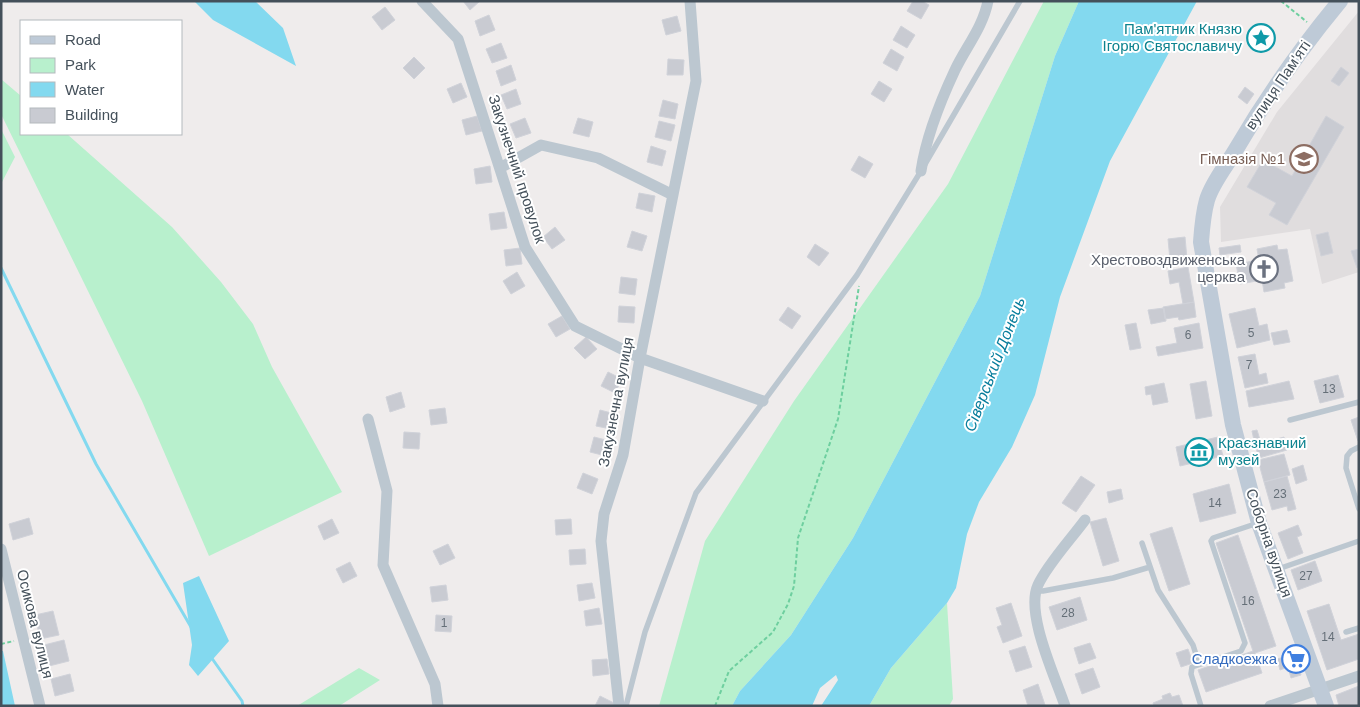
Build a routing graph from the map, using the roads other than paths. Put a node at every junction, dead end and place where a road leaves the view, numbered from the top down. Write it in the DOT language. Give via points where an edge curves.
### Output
graph roads {
  1 [pos="422,1"];
  2 [pos="690,1"];
  3 [pos="988,1"];
  4 [pos="1020,1"];
  5 [pos="1340,1"];
  6 [pos="500,168"];
  7 [pos="921,171"];
  8 [pos="673,195"];
  9 [pos="1208,199"];
  10 [pos="640,358"];
  11 [pos="763,401"];
  12 [pos="1359,402"];
  13 [pos="368,419"];
  14 [pos="1290,420"];
  15 [pos="1359,447"];
  16 [pos="1359,509"];
  17 [pos="1085,520"];
  18 [pos="1259,523"];
  19 [pos="1359,541"];
  20 [pos="1142,543"];
  21 [pos="1,549"];
  22 [pos="1150,567"];
  23 [pos="1276,569"];
  24 [pos="1036,591"];
  25 [pos="1359,628"];
  26 [pos="1346,632"];
  27 [pos="1199,664"];
  28 [pos="1359,676"];
  29 [pos="1321,689"];
  30 [pos="40,706"];
  31 [pos="438,706"];
  32 [pos="619,706"];
  33 [pos="626,706"];
  34 [pos="1065,706"];
  35 [pos="1202,706"];
  36 [pos="1270,706"];
  37 [pos="1326,706"];
  1 -- 6 [label="street, Закузнечний провулок" via="458,39"];
  2 -- 8 [label="street, Закузнечна вулиця" via="696,81"];
  3 -- 7 [label="street" via="981,25 955,70 925,145"];
  4 -- 7 [label="lane"];
  5 -- 9 [label="street, вулиця Пам'яті" via="1254,119"];
  6 -- 8 [label="street" via="540,145 598,158"];
  6 -- 10 [label="street, Закузнечний провулок" via="525,247 575,326"];
  7 -- 11 [label="lane" via="857,275"];
  8 -- 10 [label="street, Закузнечна вулиця"];
  9 -- 18 [label="street, Соборна вулиця" via="1201,242 1204,264 1233,426"];
  10 -- 11 [label="street, Закузнечний провулок"];
  10 -- 32 [label="street, Закузнечна вулиця" via="623,455 604,514 601,541"];
  11 -- 33 [label="lane" via="696,493 645,632"];
  12 -- 14 [label="lane"];
  13 -- 31 [label="street" via="387,491 384,565 435,684"];
  15 -- 16 [label="lane" via="1351,451 1346,463"];
  17 -- 24 [label="street"];
  18 -- 23 [label="street, Соборна вулиця"];
  18 -- 27 [label="lane" via="1211,541 1245,643 1241,651"];
  19 -- 23 [label="lane"];
  20 -- 22 [label="lane"];
  21 -- 30 [label="street, Осикова вулиця"];
  22 -- 24 [label="lane" via="1113,578"];
  22 -- 27 [label="lane" via="1158,590 1193,645"];
  23 -- 29 [label="street, Соборна вулиця"];
  24 -- 34 [label="street" via="1033,610"];
  25 -- 26 [label="lane"];
  27 -- 35 [label="lane" via="1190,670"];
  28 -- 29 [label="street"];
  29 -- 36 [label="street"];
  29 -- 37 [label="street, Соборна вулиця"];
}
